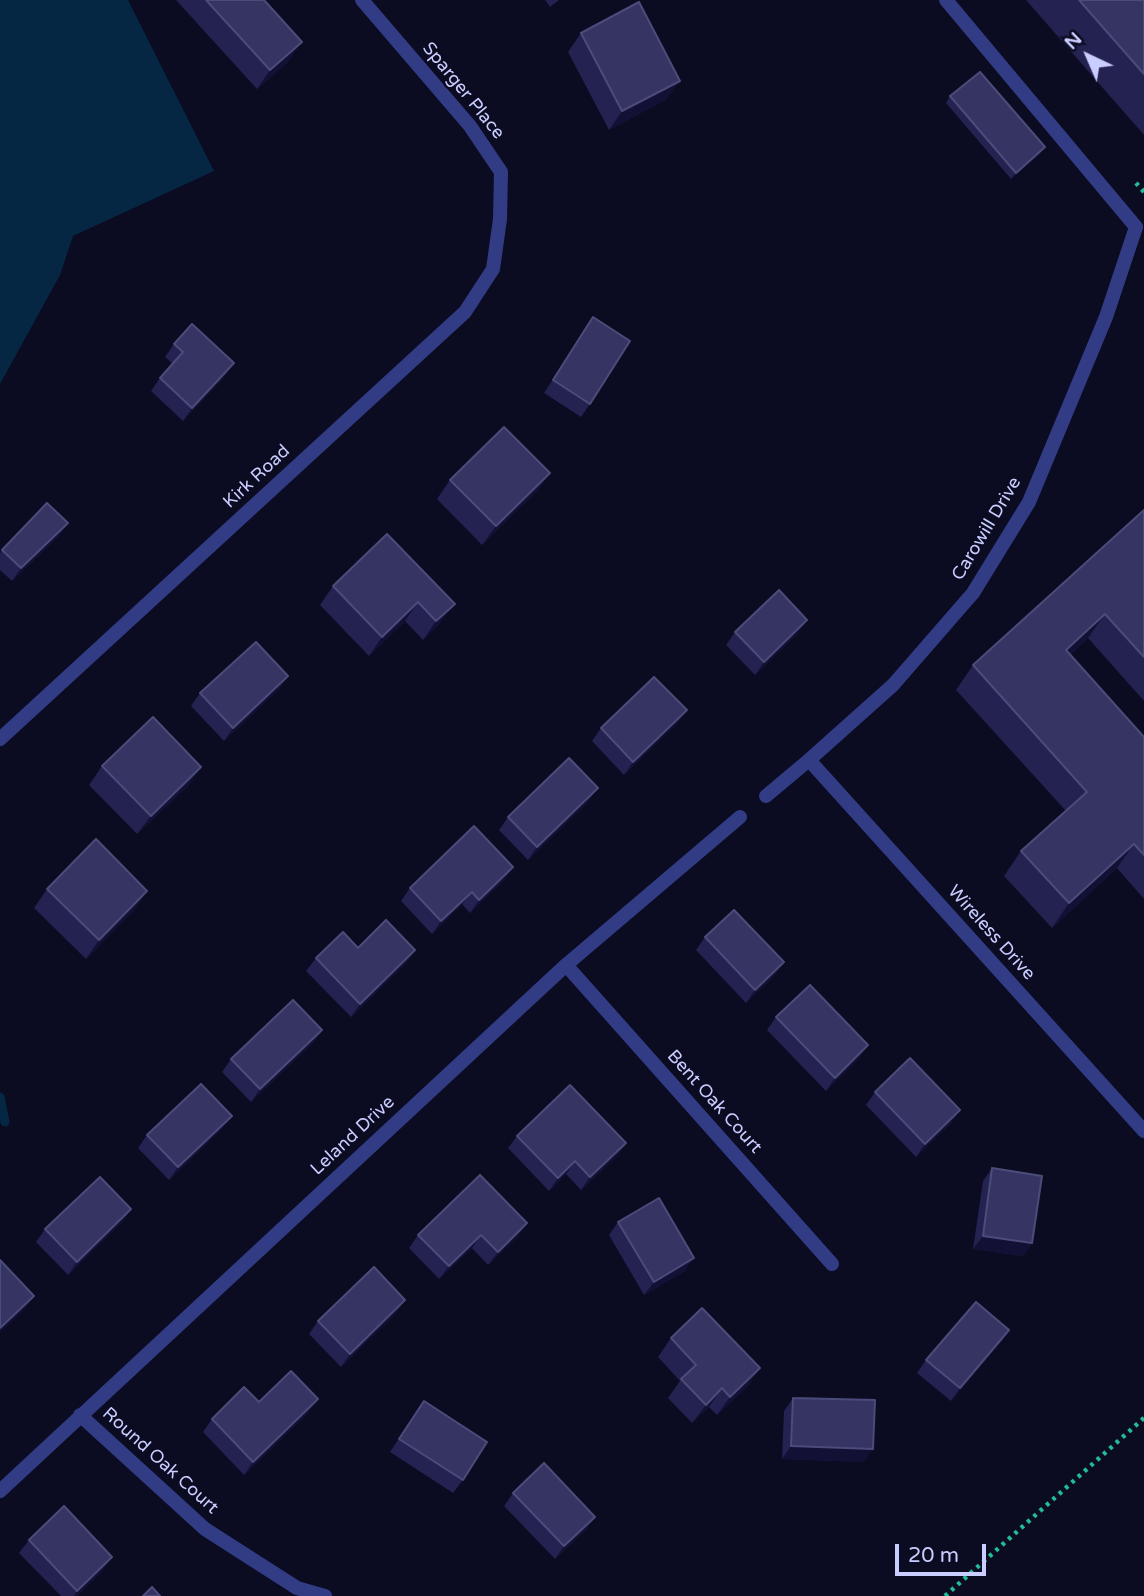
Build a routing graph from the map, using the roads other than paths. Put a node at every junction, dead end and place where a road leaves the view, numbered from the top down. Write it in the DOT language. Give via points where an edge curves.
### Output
graph roads {
  1 [pos="362,0"];
  2 [pos="946,0"];
  3 [pos="500,219"];
  4 [pos="1140,224"];
  5 [pos="0,739"];
  6 [pos="809,760"];
  7 [pos="766,796"];
  8 [pos="740,817"];
  9 [pos="566,965"];
  10 [pos="1144,1131"];
  11 [pos="832,1264"];
  12 [pos="80,1415"];
  13 [pos="0,1491"];
  14 [pos="325,1596"];
  1 -- 3 [label="street, Sparger Place" via="470,126 500,172"];
  2 -- 4 [label="street, Carowill Drive"];
  3 -- 5 [label="street, Kirk Road" via="493,270 465,312"];
  4 -- 6 [label="street, Carowill Drive" via="1029,502 973,593 893,685"];
  6 -- 7 [label="street"];
  6 -- 10 [label="street, Wireless Drive"];
  8 -- 9 [label="street, Leland Drive"];
  9 -- 11 [label="street, Bent Oak Court"];
  9 -- 12 [label="street, Leland Drive"];
  12 -- 13 [label="street, Leland Drive"];
  12 -- 14 [label="street, Round Oak Court" via="205,1529 297,1588"];
}
